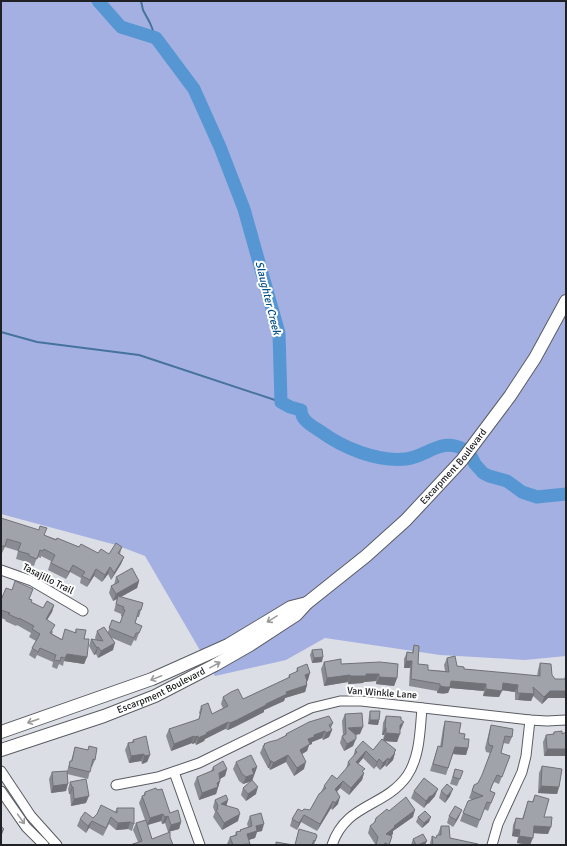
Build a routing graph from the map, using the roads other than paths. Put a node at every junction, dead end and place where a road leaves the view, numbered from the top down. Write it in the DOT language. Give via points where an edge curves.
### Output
graph roads {
  1 [pos="566,301"];
  2 [pos="1,570"];
  3 [pos="307,603"];
  4 [pos="83,611"];
  5 [pos="422,708"];
  6 [pos="530,720"];
  7 [pos="566,720"];
  8 [pos="1,732"];
  9 [pos="1,750"];
  10 [pos="1,771"];
  11 [pos="174,772"];
  12 [pos="116,785"];
  13 [pos="1,791"];
  14 [pos="46,833"];
  15 [pos="41,842"];
  16 [pos="57,845"];
  17 [pos="200,845"];
  18 [pos="332,845"];
  19 [pos="492,845"];
  1 -- 3 [label="main road, Escarpment Boulevard" via="535,358 500,411 446,478 406,520 366,556"];
  2 -- 4 [label="street, Tasajillo Trail" via="32,581"];
  3 -- 8 [label="main road, Escarpment Boulevard, one-way" via="291,607 228,645 152,679"];
  9 -- 3 [label="main road, Escarpment Boulevard, one-way" via="156,696 250,645 296,615"];
  5 -- 6 [label="street, Van Winkle Lane"];
  5 -- 11 [label="street, Van Winkle Lane" via="361,701 324,704 311,708 207,760"];
  5 -- 18 [label="street" via="414,762 407,776 395,790 349,817"];
  6 -- 7 [label="street, Van Winkle Lane"];
  6 -- 19 [label="street" via="522,772 498,824"];
  10 -- 14 [label="street" via="24,807"];
  11 -- 12 [label="street, Van Winkle Lane"];
  11 -- 17 [label="street"];
  13 -- 15 [label="street, one-way" via="26,827"];
  14 -- 15 [label="street"];
  14 -- 16 [label="street"];
}
